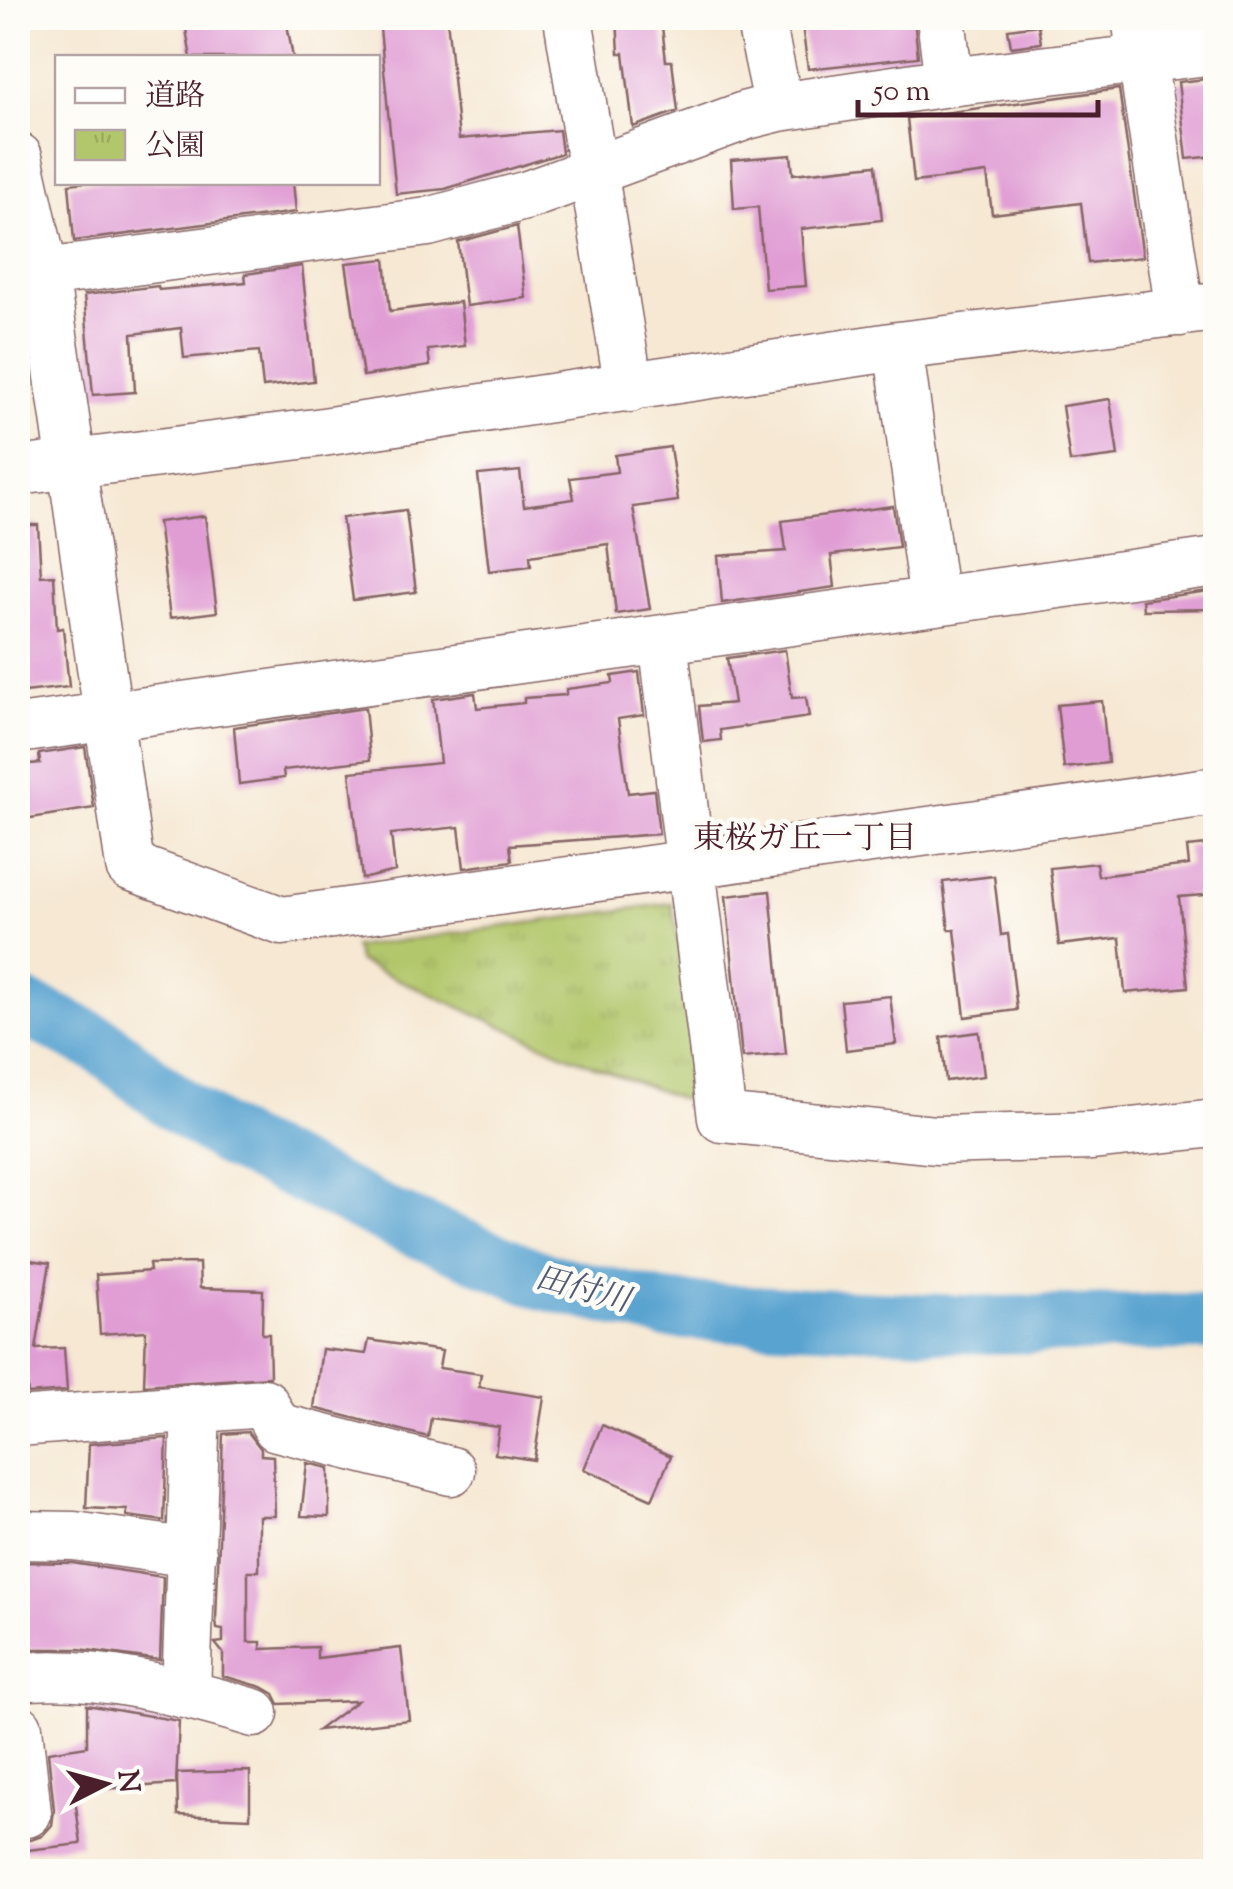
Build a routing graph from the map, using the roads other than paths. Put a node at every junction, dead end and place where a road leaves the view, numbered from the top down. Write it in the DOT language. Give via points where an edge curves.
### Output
graph roads {
  1 [pos="568,18"];
  2 [pos="760,18"];
  3 [pos="941,18"];
  4 [pos="1139,38"];
  5 [pos="1216,50"];
  6 [pos="950,82"];
  7 [pos="779,107"];
  8 [pos="18,157"];
  9 [pos="592,173"];
  10 [pos="30,276"];
  11 [pos="1198,310"];
  12 [pos="898,346"];
  13 [pos="629,388"];
  14 [pos="69,465"];
  15 [pos="18,471"];
  16 [pos="1216,562"];
  17 [pos="934,601"];
  18 [pos="663,641"];
  19 [pos="106,719"];
  20 [pos="18,729"];
  21 [pos="1216,792"];
  22 [pos="693,864"];
  23 [pos="1216,1123"];
  24 [pos="196,1407"];
  25 [pos="18,1422"];
  26 [pos="451,1471"];
  27 [pos="18,1535"];
  28 [pos="192,1553"];
  29 [pos="18,1677"];
  30 [pos="186,1693"];
  31 [pos="254,1713"];
  32 [pos="18,1728"];
  33 [pos="28,1814"];
  1 -- 9 [label="street"];
  2 -- 7 [label="street"];
  3 -- 6 [label="street"];
  4 -- 5 [label="street"];
  4 -- 6 [label="street"];
  4 -- 11 [label="street"];
  6 -- 7 [label="street"];
  7 -- 9 [label="street"];
  8 -- 10 [label="street"];
  9 -- 10 [label="street" via="428,222"];
  9 -- 13 [label="street"];
  10 -- 14 [label="street"];
  11 -- 12 [label="street"];
  12 -- 13 [label="street"];
  12 -- 17 [label="street"];
  13 -- 14 [label="street"];
  14 -- 15 [label="street"];
  14 -- 19 [label="street"];
  16 -- 17 [label="street"];
  17 -- 18 [label="street"];
  18 -- 19 [label="street"];
  18 -- 22 [label="street"];
  19 -- 20 [label="street"];
  19 -- 22 [label="street" via="130,866 282,920"];
  21 -- 22 [label="street"];
  22 -- 23 [label="street" via="722,1118 936,1140 1092,1136"];
  24 -- 25 [label="street"];
  24 -- 26 [label="street" via="264,1403 276,1427"];
  24 -- 28 [label="street"];
  27 -- 28 [label="street"];
  28 -- 30 [label="street"];
  29 -- 30 [label="street" via="102,1678"];
  30 -- 31 [label="street"];
  32 -- 33 [label="street"];
}
